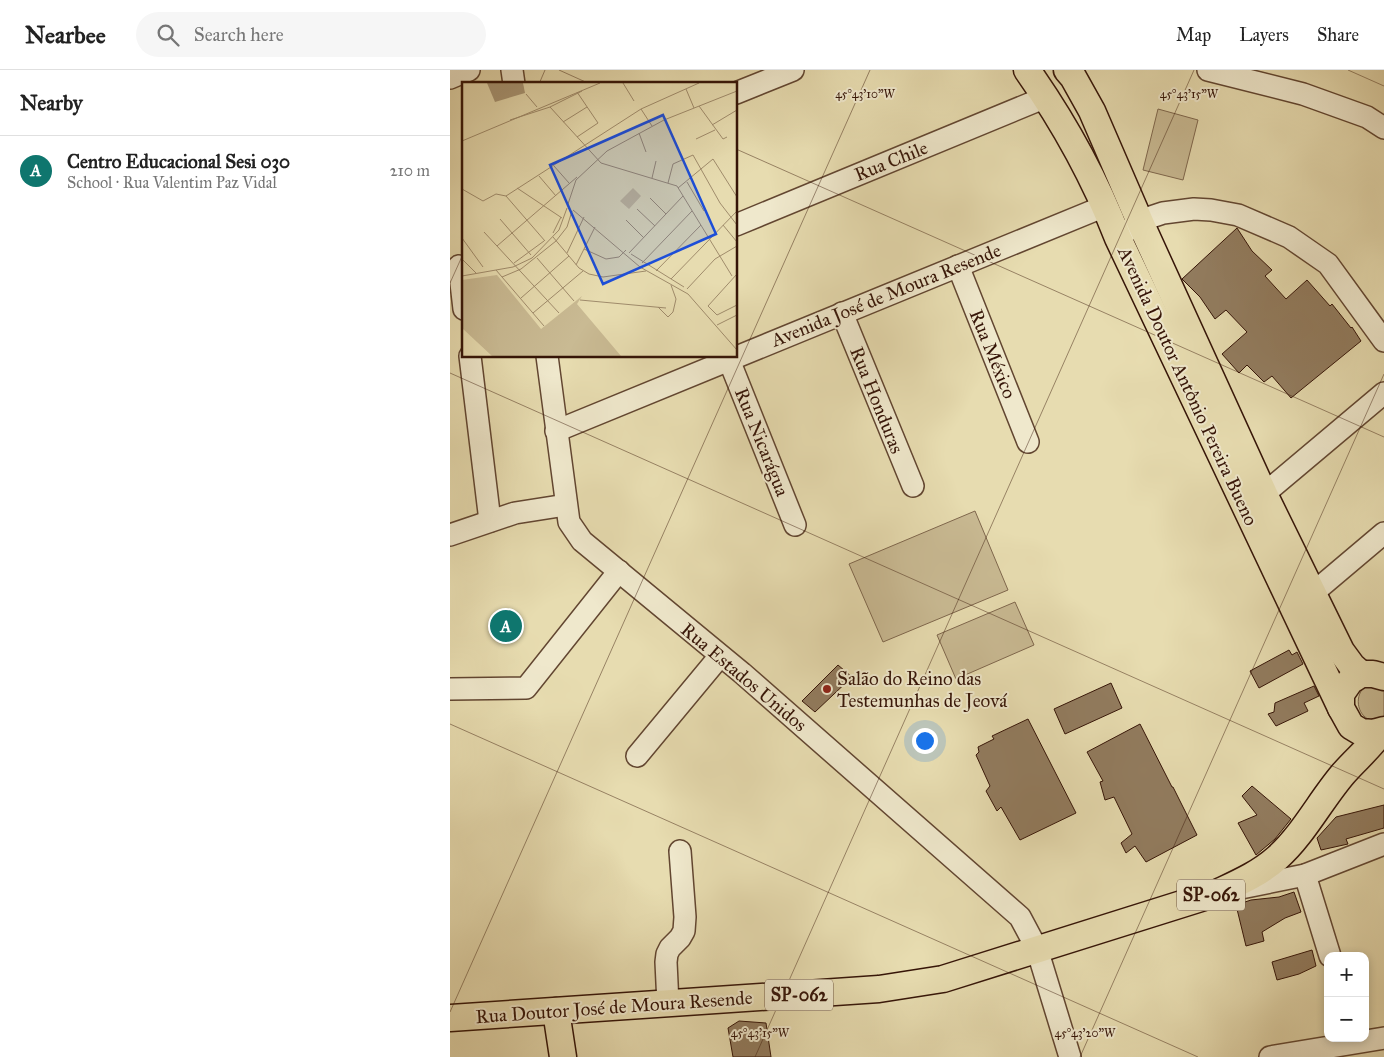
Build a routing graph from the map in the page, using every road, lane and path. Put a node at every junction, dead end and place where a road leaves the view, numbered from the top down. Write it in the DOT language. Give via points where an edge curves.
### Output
graph roads {
  1 [pos="469,70"];
  2 [pos="793,70"];
  3 [pos="1027,70"];
  4 [pos="1208,70"];
  5 [pos="1072,72"];
  6 [pos="450,78"];
  7 [pos="738,92"];
  8 [pos="1046,97"];
  9 [pos="1384,128"];
  10 [pos="1105,206"];
  11 [pos="1140,222"];
  12 [pos="738,224"];
  13 [pos="1118,238"];
  14 [pos="458,266"];
  15 [pos="958,266"];
  16 [pos="462,295"];
  17 [pos="842,313"];
  18 [pos="1384,341"];
  19 [pos="738,356"];
  20 [pos="470,358"];
  21 [pos="547,358"];
  22 [pos="734,358"];
  23 [pos="729,360"];
  24 [pos="1384,393"];
  25 [pos="556,431"];
  26 [pos="1028,442"];
  27 [pos="913,486"];
  28 [pos="1264,494"];
  29 [pos="566,505"];
  30 [pos="490,522"];
  31 [pos="795,525"];
  32 [pos="1384,533"];
  33 [pos="450,535"];
  34 [pos="619,571"];
  35 [pos="1314,593"];
  36 [pos="720,656"];
  37 [pos="1378,674"];
  38 [pos="450,689"];
  39 [pos="1346,717"];
  40 [pos="1383,731"];
  41 [pos="637,756"];
  42 [pos="1343,774"];
  43 [pos="1384,844"];
  44 [pos="680,851"];
  45 [pos="1305,875"];
  46 [pos="1217,893"];
  47 [pos="1037,949"];
  48 [pos="1329,952"];
  49 [pos="668,1004"];
  50 [pos="556,1011"];
  51 [pos="450,1018"];
  52 [pos="1384,1038"];
  53 [pos="1369,1039"];
  54 [pos="1346,1042"];
  55 [pos="563,1057"];
  56 [pos="1070,1057"];
  57 [pos="1270,1057"];
  1 -- 6 [label="street"];
  2 -- 7 [label="street"];
  3 -- 8 [label="main road, Avenida Doutor Antônio Pereira Bueno"];
  4 -- 9 [label="street" via="1303,94 1367,118"];
  5 -- 11 [label="main road, Avenida Doutor Antônio Pereira Bueno"];
  8 -- 10 [label="main road, Avenida Doutor Antônio Pereira Bueno"];
  8 -- 12 [label="street, Rua Chile"];
  10 -- 13 [label="main road, Avenida Doutor Antônio Pereira Bueno"];
  10 -- 15 [label="street, Avenida José de Moura Resende"];
  11 -- 13 [label="street"];
  11 -- 18 [label="street" via="1163,213 1211,210 1238,216 1289,237 1328,264"];
  11 -- 28 [label="main road, Avenida Doutor Antônio Pereira Bueno"];
  13 -- 39 [label="main road, Avenida Doutor Antônio Pereira Bueno"];
  14 -- 16 [label="street"];
  15 -- 17 [label="street, Avenida José de Moura Resende"];
  15 -- 26 [label="street, Rua México"];
  17 -- 19 [label="street, Avenida José de Moura Resende"];
  17 -- 27 [label="street, Rua Honduras"];
  20 -- 30 [label="street"];
  21 -- 25 [label="street, Rua Estados Unidos"];
  22 -- 23 [label="street, Avenida José de Moura Resende"];
  23 -- 25 [label="street, Avenida José de Moura Resende"];
  23 -- 31 [label="street, Rua Nicarágua"];
  24 -- 28 [label="street"];
  25 -- 29 [label="street, Rua Estados Unidos"];
  28 -- 35 [label="main road, Avenida Doutor Antônio Pereira Bueno"];
  29 -- 30 [label="street" via="516,513"];
  29 -- 34 [label="street, Rua Estados Unidos" via="569,522 582,541"];
  30 -- 33 [label="street"];
  32 -- 35 [label="street"];
  34 -- 36 [label="street, Rua Estados Unidos"];
  34 -- 38 [label="street" via="526,688"];
  35 -- 37 [label="main road, Avenida Doutor Antônio Pereira Bueno" via="1341,651 1352,666"];
  36 -- 41 [label="street"];
  36 -- 47 [label="street, Rua Estados Unidos" via="1020,917"];
  37 -- 39 [label="main road, SP-062" via="1350,681 1342,694"];
  39 -- 40 [label="main road, SP-062" via="1361,732 1373,734"];
  39 -- 42 [label="main road, Rua Doutor José de Moura Resende / SP-062" via="1354,742"];
  40 -- 42 [label="main road, Rua Doutor José de Moura Resende / SP-062"];
  42 -- 46 [label="main road, Rua Doutor José de Moura Resende / SP-062" via="1277,858 1251,878"];
  43 -- 45 [label="street"];
  44 -- 49 [label="street" via="684,931 667,954"];
  45 -- 46 [label="street"];
  45 -- 48 [label="street"];
  46 -- 47 [label="main road, Rua Doutor José de Moura Resende / SP-062"];
  47 -- 49 [label="main road, Rua Doutor José de Moura Resende / SP-062" via="942,979 879,989"];
  47 -- 56 [label="street, Rua Estados Unidos"];
  49 -- 50 [label="main road, Rua Doutor José de Moura Resende / SP-062"];
  50 -- 51 [label="main road, Rua Doutor José de Moura Resende / SP-062"];
  50 -- 55 [label="main road"];
  52 -- 53 [label="street"];
  54 -- 57 [label="street"];
}
